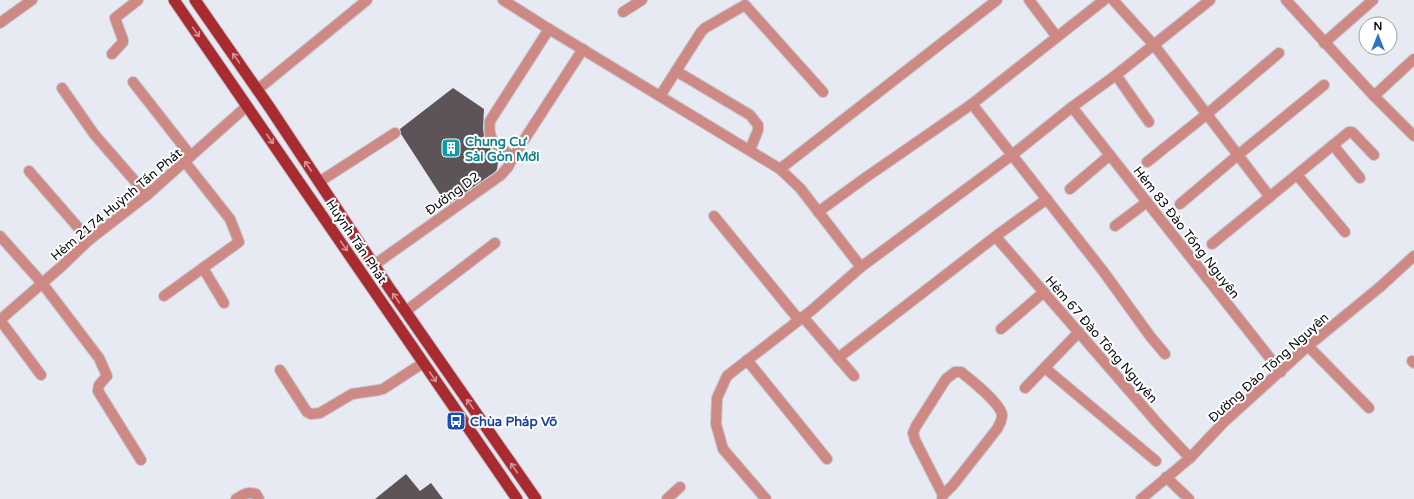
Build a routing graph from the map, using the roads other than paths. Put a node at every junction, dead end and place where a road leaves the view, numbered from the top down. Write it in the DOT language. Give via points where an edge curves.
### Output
graph roads {
  1 [pos="32,0"];
  2 [pos="138,0"];
  3 [pos="174,0"];
  4 [pos="195,0"];
  5 [pos="367,0"];
  6 [pos="503,0"];
  7 [pos="642,0"];
  8 [pos="998,0"];
  9 [pos="1029,0"];
  10 [pos="1104,0"];
  11 [pos="1113,0"];
  12 [pos="1210,0"];
  13 [pos="1286,0"];
  14 [pos="1372,0"];
  15 [pos="748,3"];
  16 [pos="623,12"];
  17 [pos="0,22"];
  18 [pos="549,29"];
  19 [pos="1057,37"];
  20 [pos="1324,43"];
  21 [pos="1154,45"];
  22 [pos="583,49"];
  23 [pos="1279,53"];
  24 [pos="112,54"];
  25 [pos="1414,59"];
  26 [pos="676,71"];
  27 [pos="1116,75"];
  28 [pos="133,82"];
  29 [pos="1324,85"];
  30 [pos="62,88"];
  31 [pos="257,90"];
  32 [pos="823,92"];
  33 [pos="660,96"];
  34 [pos="1374,96"];
  35 [pos="972,104"];
  36 [pos="247,106"];
  37 [pos="1072,107"];
  38 [pos="1207,114"];
  39 [pos="1149,122"];
  40 [pos="395,133"];
  41 [pos="1414,136"];
  42 [pos="1333,146"];
  43 [pos="750,150"];
  44 [pos="1238,154"];
  45 [pos="1374,154"];
  46 [pos="1012,155"];
  47 [pos="1110,155"];
  48 [pos="512,157"];
  49 [pos="188,159"];
  50 [pos="1147,162"];
  51 [pos="780,169"];
  52 [pos="28,171"];
  53 [pos="1297,175"];
  54 [pos="1360,178"];
  55 [pos="319,182"];
  56 [pos="1070,189"];
  57 [pos="147,195"];
  58 [pos="1270,197"];
  59 [pos="1047,200"];
  60 [pos="1147,202"];
  61 [pos="1180,204"];
  62 [pos="818,212"];
  63 [pos="714,216"];
  64 [pos="1115,226"];
  65 [pos="1345,232"];
  66 [pos="0,236"];
  67 [pos="996,236"];
  68 [pos="89,240"];
  69 [pos="495,243"];
  70 [pos="1212,244"];
  71 [pos="1414,256"];
  72 [pos="374,265"];
  73 [pos="861,267"];
  74 [pos="203,268"];
  75 [pos="42,283"];
  76 [pos="1044,292"];
  77 [pos="164,296"];
  78 [pos="224,303"];
  79 [pos="406,311"];
  80 [pos="801,319"];
  81 [pos="0,320"];
  82 [pos="1001,329"];
  83 [pos="1079,332"];
  84 [pos="1308,346"];
  85 [pos="1165,354"];
  86 [pos="838,358"];
  87 [pos="747,360"];
  88 [pos="423,363"];
  89 [pos="1045,368"];
  90 [pos="280,370"];
  91 [pos="1281,372"];
  92 [pos="41,375"];
  93 [pos="854,376"];
  94 [pos="1025,388"];
  95 [pos="1369,408"];
  96 [pos="493,436"];
  97 [pos="480,445"];
  98 [pos="1190,458"];
  99 [pos="827,459"];
  100 [pos="141,460"];
  101 [pos="1156,461"];
  102 [pos="1166,477"];
  103 [pos="680,487"];
  104 [pos="943,497"];
  105 [pos="236,499"];
  106 [pos="259,499"];
  107 [pos="517,499"];
  108 [pos="536,499"];
  109 [pos="667,499"];
  110 [pos="766,499"];
  111 [pos="1141,499"];
  112 [pos="1188,499"];
  1 -- 17 [label="street"];
  2 -- 24 [label="street" via="115,18 123,42"];
  3 -- 36 [label="main road, Huỳnh Tấn Phát, one-way"];
  31 -- 4 [label="main road, Huỳnh Tấn Phát, one-way"];
  5 -- 31 [label="street"];
  6 -- 18 [label="street"];
  7 -- 16 [label="street"];
  8 -- 51 [label="street"];
  9 -- 19 [label="street"];
  10 -- 19 [label="street"];
  11 -- 21 [label="street"];
  12 -- 21 [label="street"];
  13 -- 20 [label="street"];
  14 -- 20 [label="street"];
  15 -- 26 [label="street" via="705,28"];
  15 -- 32 [label="street"];
  18 -- 22 [label="street"];
  18 -- 48 [label="street" via="490,121 488,130 491,140"];
  19 -- 35 [label="street"];
  20 -- 34 [label="street"];
  21 -- 27 [label="street"];
  21 -- 38 [label="street"];
  22 -- 33 [label="street"];
  22 -- 48 [label="street, Đường D2"];
  23 -- 38 [label="street"];
  25 -- 34 [label="street"];
  26 -- 33 [label="street"];
  26 -- 43 [label="street" via="750,115 758,130"];
  27 -- 37 [label="street"];
  27 -- 39 [label="street"];
  28 -- 49 [label="street"];
  29 -- 44 [label="street"];
  30 -- 57 [label="street" via="94,134"];
  55 -- 31 [label="main road, Huỳnh Tấn Phát, one-way"];
  33 -- 43 [label="street"];
  34 -- 41 [label="street"];
  35 -- 46 [label="street"];
  35 -- 62 [label="street"];
  36 -- 49 [label="street, Hẻm 2174 Huỳnh Tấn Phát"];
  36 -- 88 [label="main road, Huỳnh Tấn Phát, one-way"];
  37 -- 46 [label="street"];
  37 -- 47 [label="street, Hẻm 83 Đào Tống Nguyên"];
  38 -- 44 [label="street"];
  38 -- 50 [label="street"];
  40 -- 55 [label="street"];
  42 -- 45 [label="street" via="1352,132"];
  42 -- 53 [label="street"];
  42 -- 54 [label="street"];
  43 -- 51 [label="street"];
  44 -- 58 [label="street"];
  44 -- 61 [label="street"];
  46 -- 59 [label="street"];
  46 -- 73 [label="street"];
  47 -- 56 [label="street"];
  47 -- 60 [label="street, Hẻm 83 Đào Tống Nguyên"];
  48 -- 72 [label="street, Đường D2" via="501,175"];
  49 -- 57 [label="street, Hẻm 2174 Huỳnh Tấn Phát"];
  49 -- 74 [label="street" via="230,219 239,240 238,244"];
  51 -- 62 [label="street" via="800,188"];
  52 -- 68 [label="street"];
  53 -- 58 [label="street"];
  53 -- 65 [label="street"];
  55 -- 72 [label="main road, Huỳnh Tấn Phát"];
  57 -- 68 [label="street, Hẻm 2174 Huỳnh Tấn Phát"];
  58 -- 70 [label="street"];
  59 -- 67 [label="street"];
  59 -- 85 [label="street"];
  60 -- 64 [label="street"];
  60 -- 91 [label="street, Hẻm 83 Đào Tống Nguyên"];
  62 -- 73 [label="street"];
  63 -- 80 [label="street"];
  66 -- 75 [label="street"];
  67 -- 76 [label="street, Hẻm 67 Đào Tông Nguyên"];
  67 -- 86 [label="street"];
  68 -- 75 [label="street, Hẻm 2174 Huỳnh Tấn Phát"];
  69 -- 79 [label="street"];
  71 -- 84 [label="street, Đường Đào Tông Nguyên"];
  79 -- 72 [label="main road, Huỳnh Tấn Phát, one-way"];
  73 -- 80 [label="street"];
  74 -- 77 [label="street"];
  74 -- 78 [label="street"];
  75 -- 81 [label="street, Hẻm 2174 Huỳnh Tấn Phát"];
  75 -- 100 [label="street" via="99,358 107,376 99,385 98,391"];
  76 -- 82 [label="street"];
  76 -- 83 [label="street, Hẻm 67 Đào Tông Nguyên"];
  96 -- 79 [label="main road, Huỳnh Tấn Phát, one-way"];
  80 -- 86 [label="street"];
  80 -- 87 [label="street"];
  81 -- 92 [label="street"];
  83 -- 89 [label="street"];
  83 -- 98 [label="street, Hẻm 67 Đào Tông Nguyên"];
  84 -- 91 [label="street, Đường Đào Tông Nguyên"];
  84 -- 95 [label="street"];
  86 -- 93 [label="street"];
  87 -- 99 [label="street"];
  87 -- 110 [label="street" via="727,376 718,398 716,424 724,449"];
  88 -- 90 [label="street" via="383,389 352,394 315,414 307,412"];
  88 -- 97 [label="main road, Huỳnh Tấn Phát, one-way"];
  89 -- 94 [label="street"];
  89 -- 101 [label="street"];
  91 -- 98 [label="street, Đường Đào Tông Nguyên" via="1224,422"];
  96 -- 97 [label="main road"];
  108 -- 96 [label="main road, Huỳnh Tấn Phát, one-way"];
  97 -- 107 [label="main road, Huỳnh Tấn Phát"];
  98 -- 102 [label="street, Đường Đào Tông Nguyên"];
  102 -- 111 [label="street, Đường Đào Tông Nguyên"];
  102 -- 112 [label="street"];
  103 -- 109 [label="street"];
  104 -- 104 [label="street" via="1001,422 1002,413 997,405 961,372 955,372 946,379 913,433"];
  105 -- 106 [label="street" via="250,492 256,494"];
}
